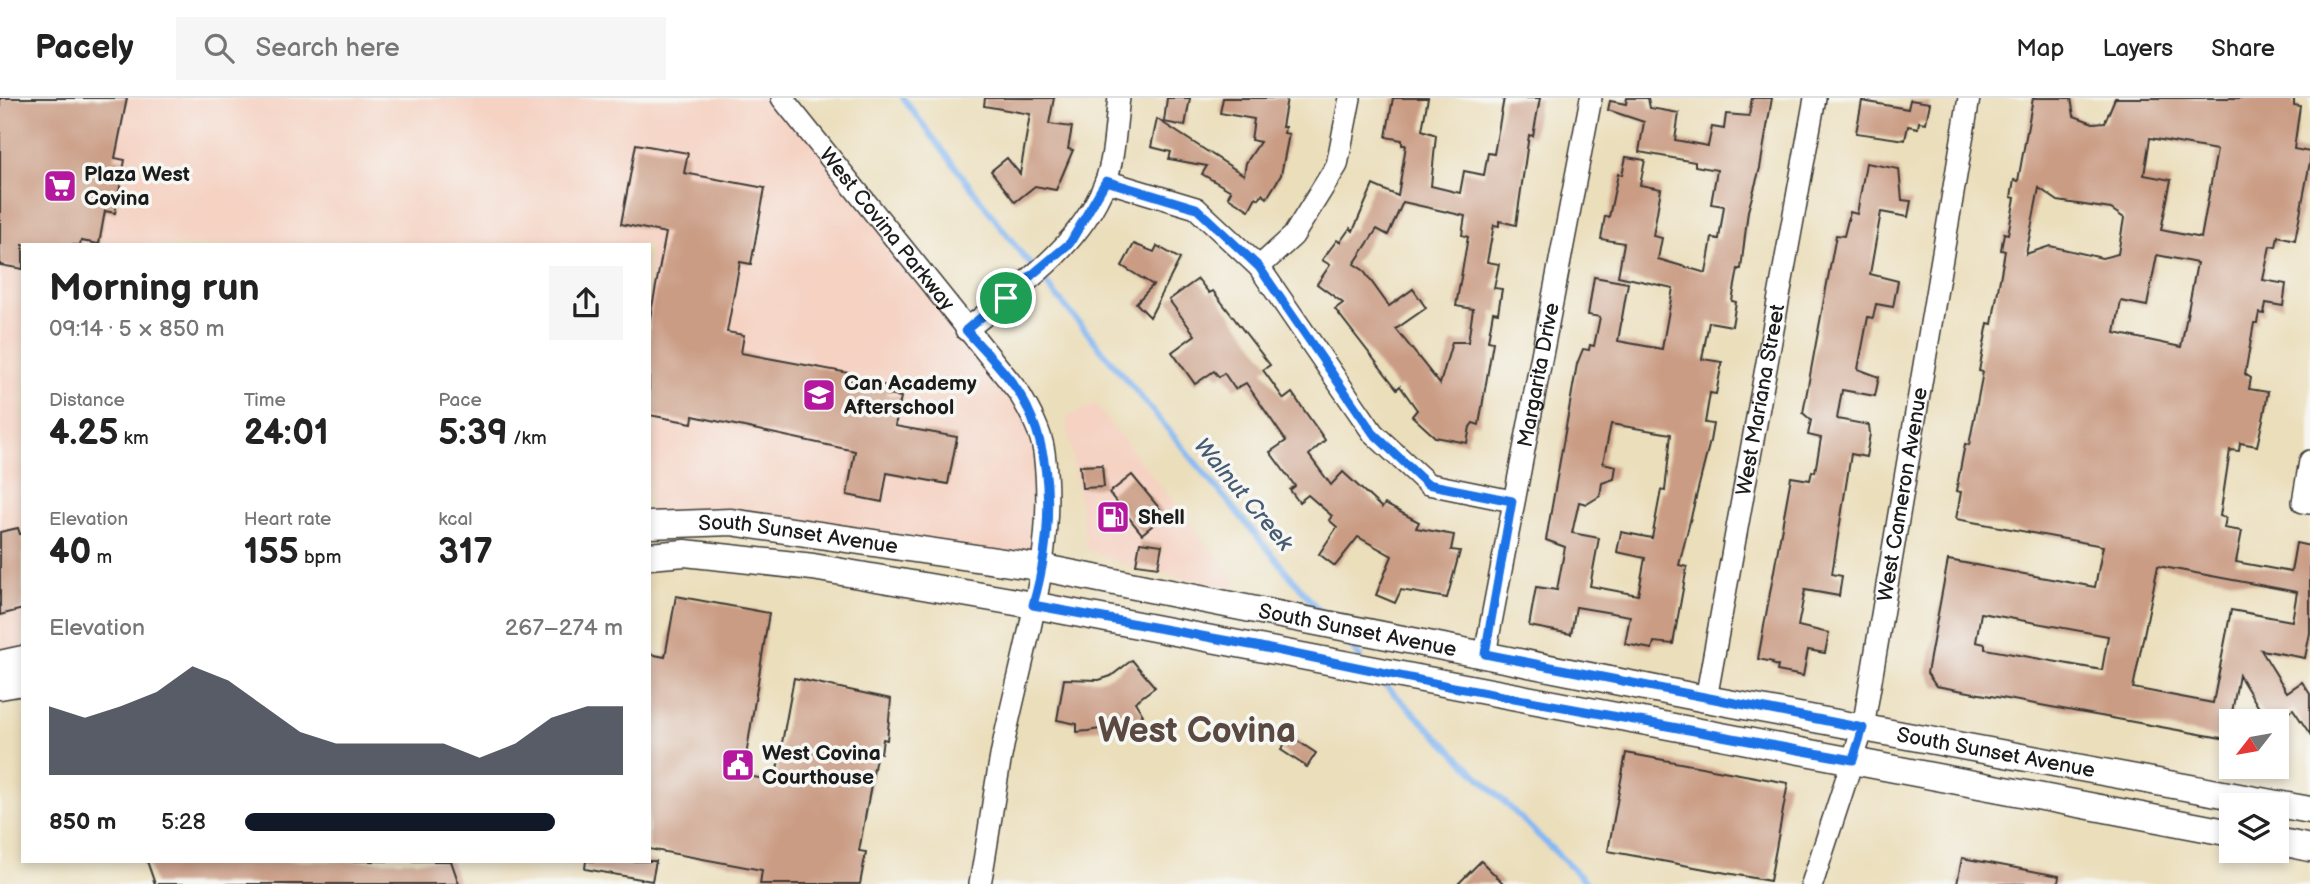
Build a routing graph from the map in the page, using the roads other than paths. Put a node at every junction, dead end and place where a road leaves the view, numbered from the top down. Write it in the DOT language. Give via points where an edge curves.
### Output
graph roads {
  1 [pos="782,98"];
  2 [pos="1119,98"];
  3 [pos="1350,98"];
  4 [pos="1591,98"];
  5 [pos="1815,98"];
  6 [pos="1969,98"];
  7 [pos="1106,181"];
  8 [pos="1259,267"];
  9 [pos="966,330"];
  10 [pos="2310,461"];
  11 [pos="1512,501"];
  12 [pos="2307,503"];
  13 [pos="651,524"];
  14 [pos="651,556"];
  15 [pos="1044,568"];
  16 [pos="1033,605"];
  17 [pos="1485,654"];
  18 [pos="21,659"];
  19 [pos="0,664"];
  20 [pos="21,682"];
  21 [pos="0,686"];
  22 [pos="1706,699"];
  23 [pos="1863,728"];
  24 [pos="1853,760"];
  25 [pos="2310,810"];
  26 [pos="2219,831"];
  27 [pos="2289,844"];
  28 [pos="2310,848"];
  29 [pos="981,884"];
  30 [pos="1812,884"];
  1 -- 9 [label="street, West Covina Parkway" via="877,212"];
  2 -- 7 [label="street"];
  3 -- 8 [label="street" via="1337,165 1293,236"];
  4 -- 11 [label="street, Margarita Drive"];
  5 -- 22 [label="street, West Mariana Street"];
  6 -- 23 [label="street, West Cameron Avenue"];
  7 -- 8 [label="street" via="1196,208"];
  7 -- 9 [label="street" via="1070,243"];
  8 -- 11 [label="street" via="1373,433 1418,476 1427,484"];
  9 -- 15 [label="street, West Covina Parkway" via="1019,393 1044,449"];
  10 -- 12 [label="street"];
  11 -- 17 [label="street, Margarita Drive"];
  13 -- 15 [label="main road, South Sunset Avenue" via="731,522"];
  14 -- 16 [label="main road, South Sunset Avenue" via="685,553 813,567"];
  15 -- 16 [label="street, West Covina Parkway"];
  15 -- 17 [label="main road, South Sunset Avenue"];
  16 -- 24 [label="main road, South Sunset Avenue"];
  16 -- 29 [label="street, West Covina Parkway" via="992,799"];
  17 -- 22 [label="main road, South Sunset Avenue"];
  18 -- 19 [label="main road"];
  20 -- 21 [label="main road"];
  22 -- 23 [label="main road, South Sunset Avenue"];
  23 -- 24 [label="street, West Cameron Avenue"];
  23 -- 25 [label="main road, South Sunset Avenue"];
  24 -- 26 [label="main road, South Sunset Avenue"];
  24 -- 30 [label="street, West Cameron Avenue"];
  27 -- 28 [label="main road"];
}
